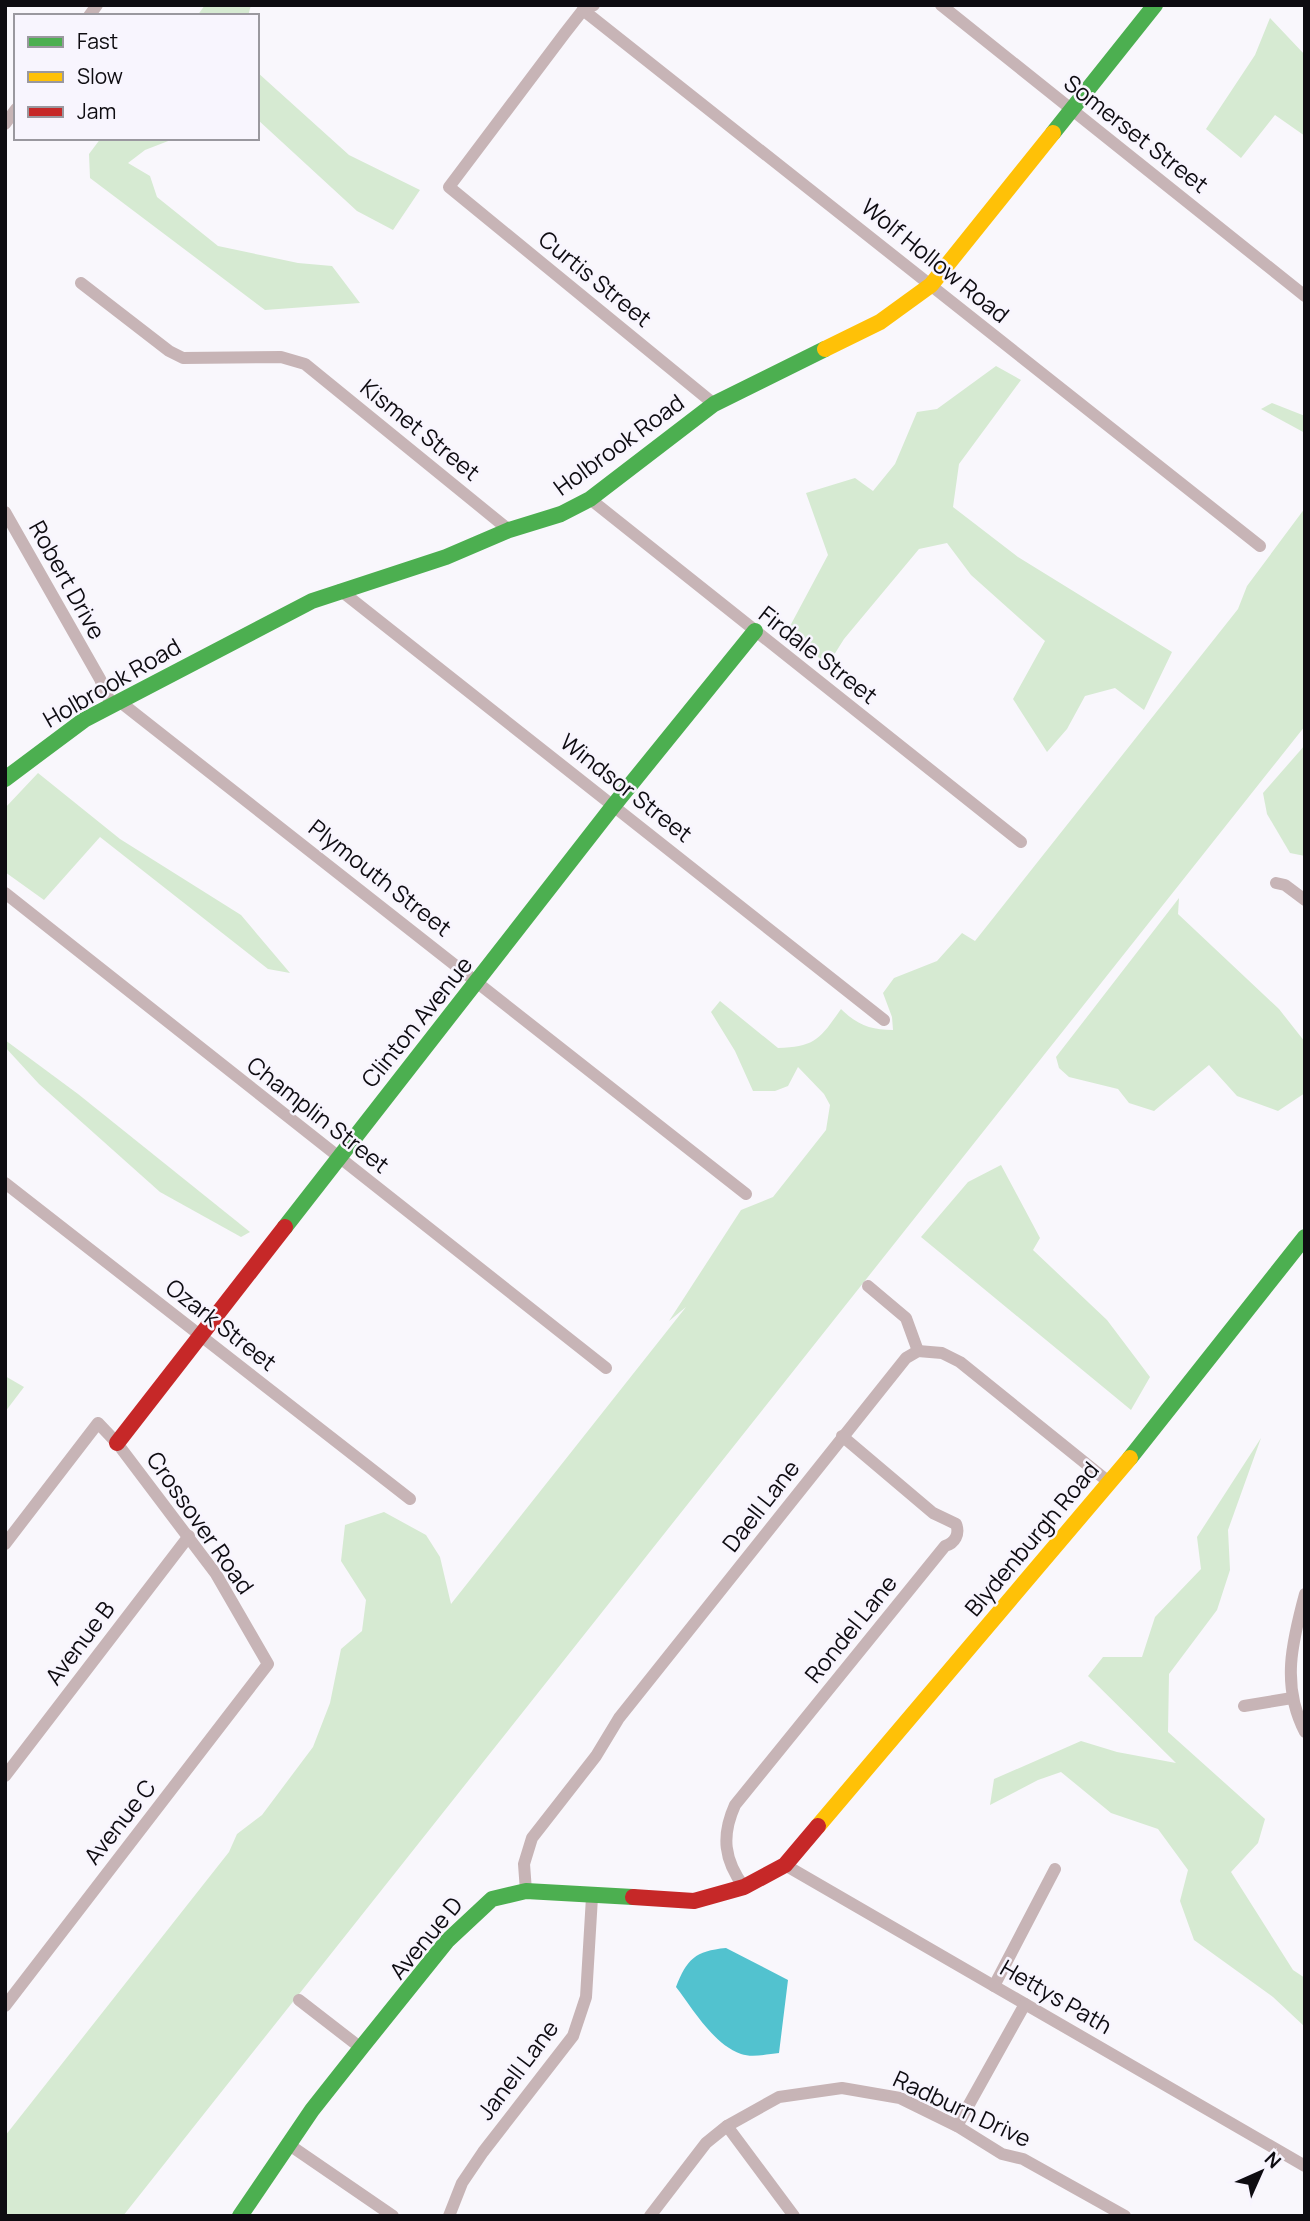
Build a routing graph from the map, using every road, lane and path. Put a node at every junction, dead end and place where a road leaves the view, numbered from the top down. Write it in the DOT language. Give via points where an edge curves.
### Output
graph roads {
  1 [pos="940,5"];
  2 [pos="1155,5"];
  3 [pos="589,8"];
  4 [pos="1072,111"];
  5 [pos="81,283"];
  6 [pos="931,285"];
  7 [pos="1305,296"];
  8 [pos="714,404"];
  9 [pos="590,499"];
  10 [pos="5,512"];
  11 [pos="509,530"];
  12 [pos="1260,546"];
  13 [pos="340,590"];
  14 [pos="755,631"];
  15 [pos="116,703"];
  16 [pos="5,779"];
  17 [pos="614,805"];
  18 [pos="1021,842"];
  19 [pos="1276,883"];
  20 [pos="5,893"];
  21 [pos="1305,900"];
  22 [pos="479,982"];
  23 [pos="884,1020"];
  24 [pos="338,1157"];
  25 [pos="5,1183"];
  26 [pos="746,1194"];
  27 [pos="1305,1237"];
  28 [pos="868,1286"];
  29 [pos="200,1335"];
  30 [pos="918,1351"];
  31 [pos="606,1368"];
  32 [pos="842,1436"];
  33 [pos="117,1443"];
  34 [pos="1110,1483"];
  35 [pos="410,1499"];
  36 [pos="189,1536"];
  37 [pos="5,1544"];
  38 [pos="1305,1594"];
  39 [pos="268,1664"];
  40 [pos="1292,1698"];
  41 [pos="1244,1706"];
  42 [pos="1305,1732"];
  43 [pos="5,1776"];
  44 [pos="785,1864"];
  45 [pos="1055,1869"];
  46 [pos="744,1887"];
  47 [pos="526,1891"];
  48 [pos="592,1897"];
  49 [pos="994,1986"];
  50 [pos="299,2000"];
  51 [pos="1025,2004"];
  52 [pos="5,2006"];
  53 [pos="361,2048"];
  54 [pos="726,2126"];
  55 [pos="957,2126"];
  56 [pos="288,2144"];
  57 [pos="1305,2166"];
  58 [pos="240,2216"];
  59 [pos="393,2216"];
  60 [pos="449,2216"];
  61 [pos="650,2216"];
  62 [pos="794,2216"];
  63 [pos="1125,2216"];
  1 -- 4 [label="street, Somerset Street"];
  2 -- 4 [label="street, Holbrook Road"];
  3 -- 6 [label="street, Wolf Hollow Road"];
  3 -- 8 [label="street, Curtis Street" via="449,187"];
  4 -- 6 [label="street, Holbrook Road"];
  4 -- 7 [label="street, Somerset Street"];
  5 -- 11 [label="street, Kismet Street" via="183,358 281,357 305,364"];
  6 -- 8 [label="street, Holbrook Road" via="880,322"];
  6 -- 12 [label="street, Wolf Hollow Road"];
  8 -- 9 [label="street, Holbrook Road"];
  9 -- 11 [label="street, Holbrook Road" via="536,524"];
  9 -- 14 [label="street, Firdale Street"];
  10 -- 15 [label="street, Robert Drive"];
  11 -- 13 [label="street, Holbrook Road" via="446,557"];
  13 -- 15 [label="street, Holbrook Road"];
  13 -- 17 [label="street, Windsor Street"];
  14 -- 17 [label="street, Clinton Avenue"];
  14 -- 18 [label="street, Firdale Street"];
  15 -- 16 [label="street, Holbrook Road" via="59,736"];
  15 -- 22 [label="street, Plymouth Street"];
  17 -- 22 [label="street, Clinton Avenue"];
  17 -- 23 [label="street, Windsor Street"];
  19 -- 21 [label="street"];
  20 -- 24 [label="street, Champlin Street"];
  22 -- 24 [label="street, Clinton Avenue"];
  22 -- 26 [label="street, Plymouth Street"];
  24 -- 29 [label="street, Clinton Avenue"];
  24 -- 31 [label="street, Champlin Street"];
  25 -- 29 [label="street, Ozark Street"];
  27 -- 34 [label="street, Blydenburgh Road"];
  28 -- 30 [label="street" via="906,1318"];
  29 -- 33 [label="street, Clinton Avenue"];
  29 -- 35 [label="street, Ozark Street"];
  30 -- 32 [label="street, Daell Lane" via="897,1366"];
  30 -- 34 [label="street" via="942,1353 960,1362"];
  32 -- 46 [label="street, Rondel Lane" via="933,1513 956,1524 957,1534 735,1805 724,1843 733,1872"];
  32 -- 47 [label="street, Daell Lane" via="619,1718 596,1756 540,1826 527,1852"];
  33 -- 36 [label="street, Crossover Road"];
  33 -- 37 [label="street" via="98,1423"];
  34 -- 44 [label="street, Blydenburgh Road"];
  36 -- 39 [label="street, Crossover Road"];
  36 -- 43 [label="street, Avenue B"];
  38 -- 40 [label="street" via="1293,1639"];
  39 -- 52 [label="street, Avenue C"];
  40 -- 41 [label="street"];
  40 -- 42 [label="street"];
  44 -- 46 [label="street, Avenue D"];
  44 -- 49 [label="street, Hettys Path"];
  45 -- 49 [label="street"];
  46 -- 48 [label="street, Avenue D" via="694,1901"];
  47 -- 48 [label="street, Avenue D"];
  47 -- 53 [label="street, Avenue D" via="492,1899 465,1921"];
  48 -- 60 [label="street, Janell Lane" via="586,1997 573,2036 484,2152 463,2183"];
  49 -- 51 [label="street, Hettys Path"];
  50 -- 53 [label="street"];
  51 -- 55 [label="street"];
  51 -- 57 [label="street, Hettys Path"];
  53 -- 56 [label="street, Avenue D"];
  54 -- 55 [label="street, Radburn Drive" via="779,2097 842,2088 900,2098"];
  54 -- 61 [label="street, Radburn Drive" via="706,2143"];
  54 -- 62 [label="street"];
  55 -- 63 [label="street, Radburn Drive"];
  56 -- 58 [label="street, Avenue D"];
  56 -- 59 [label="street"];
}
